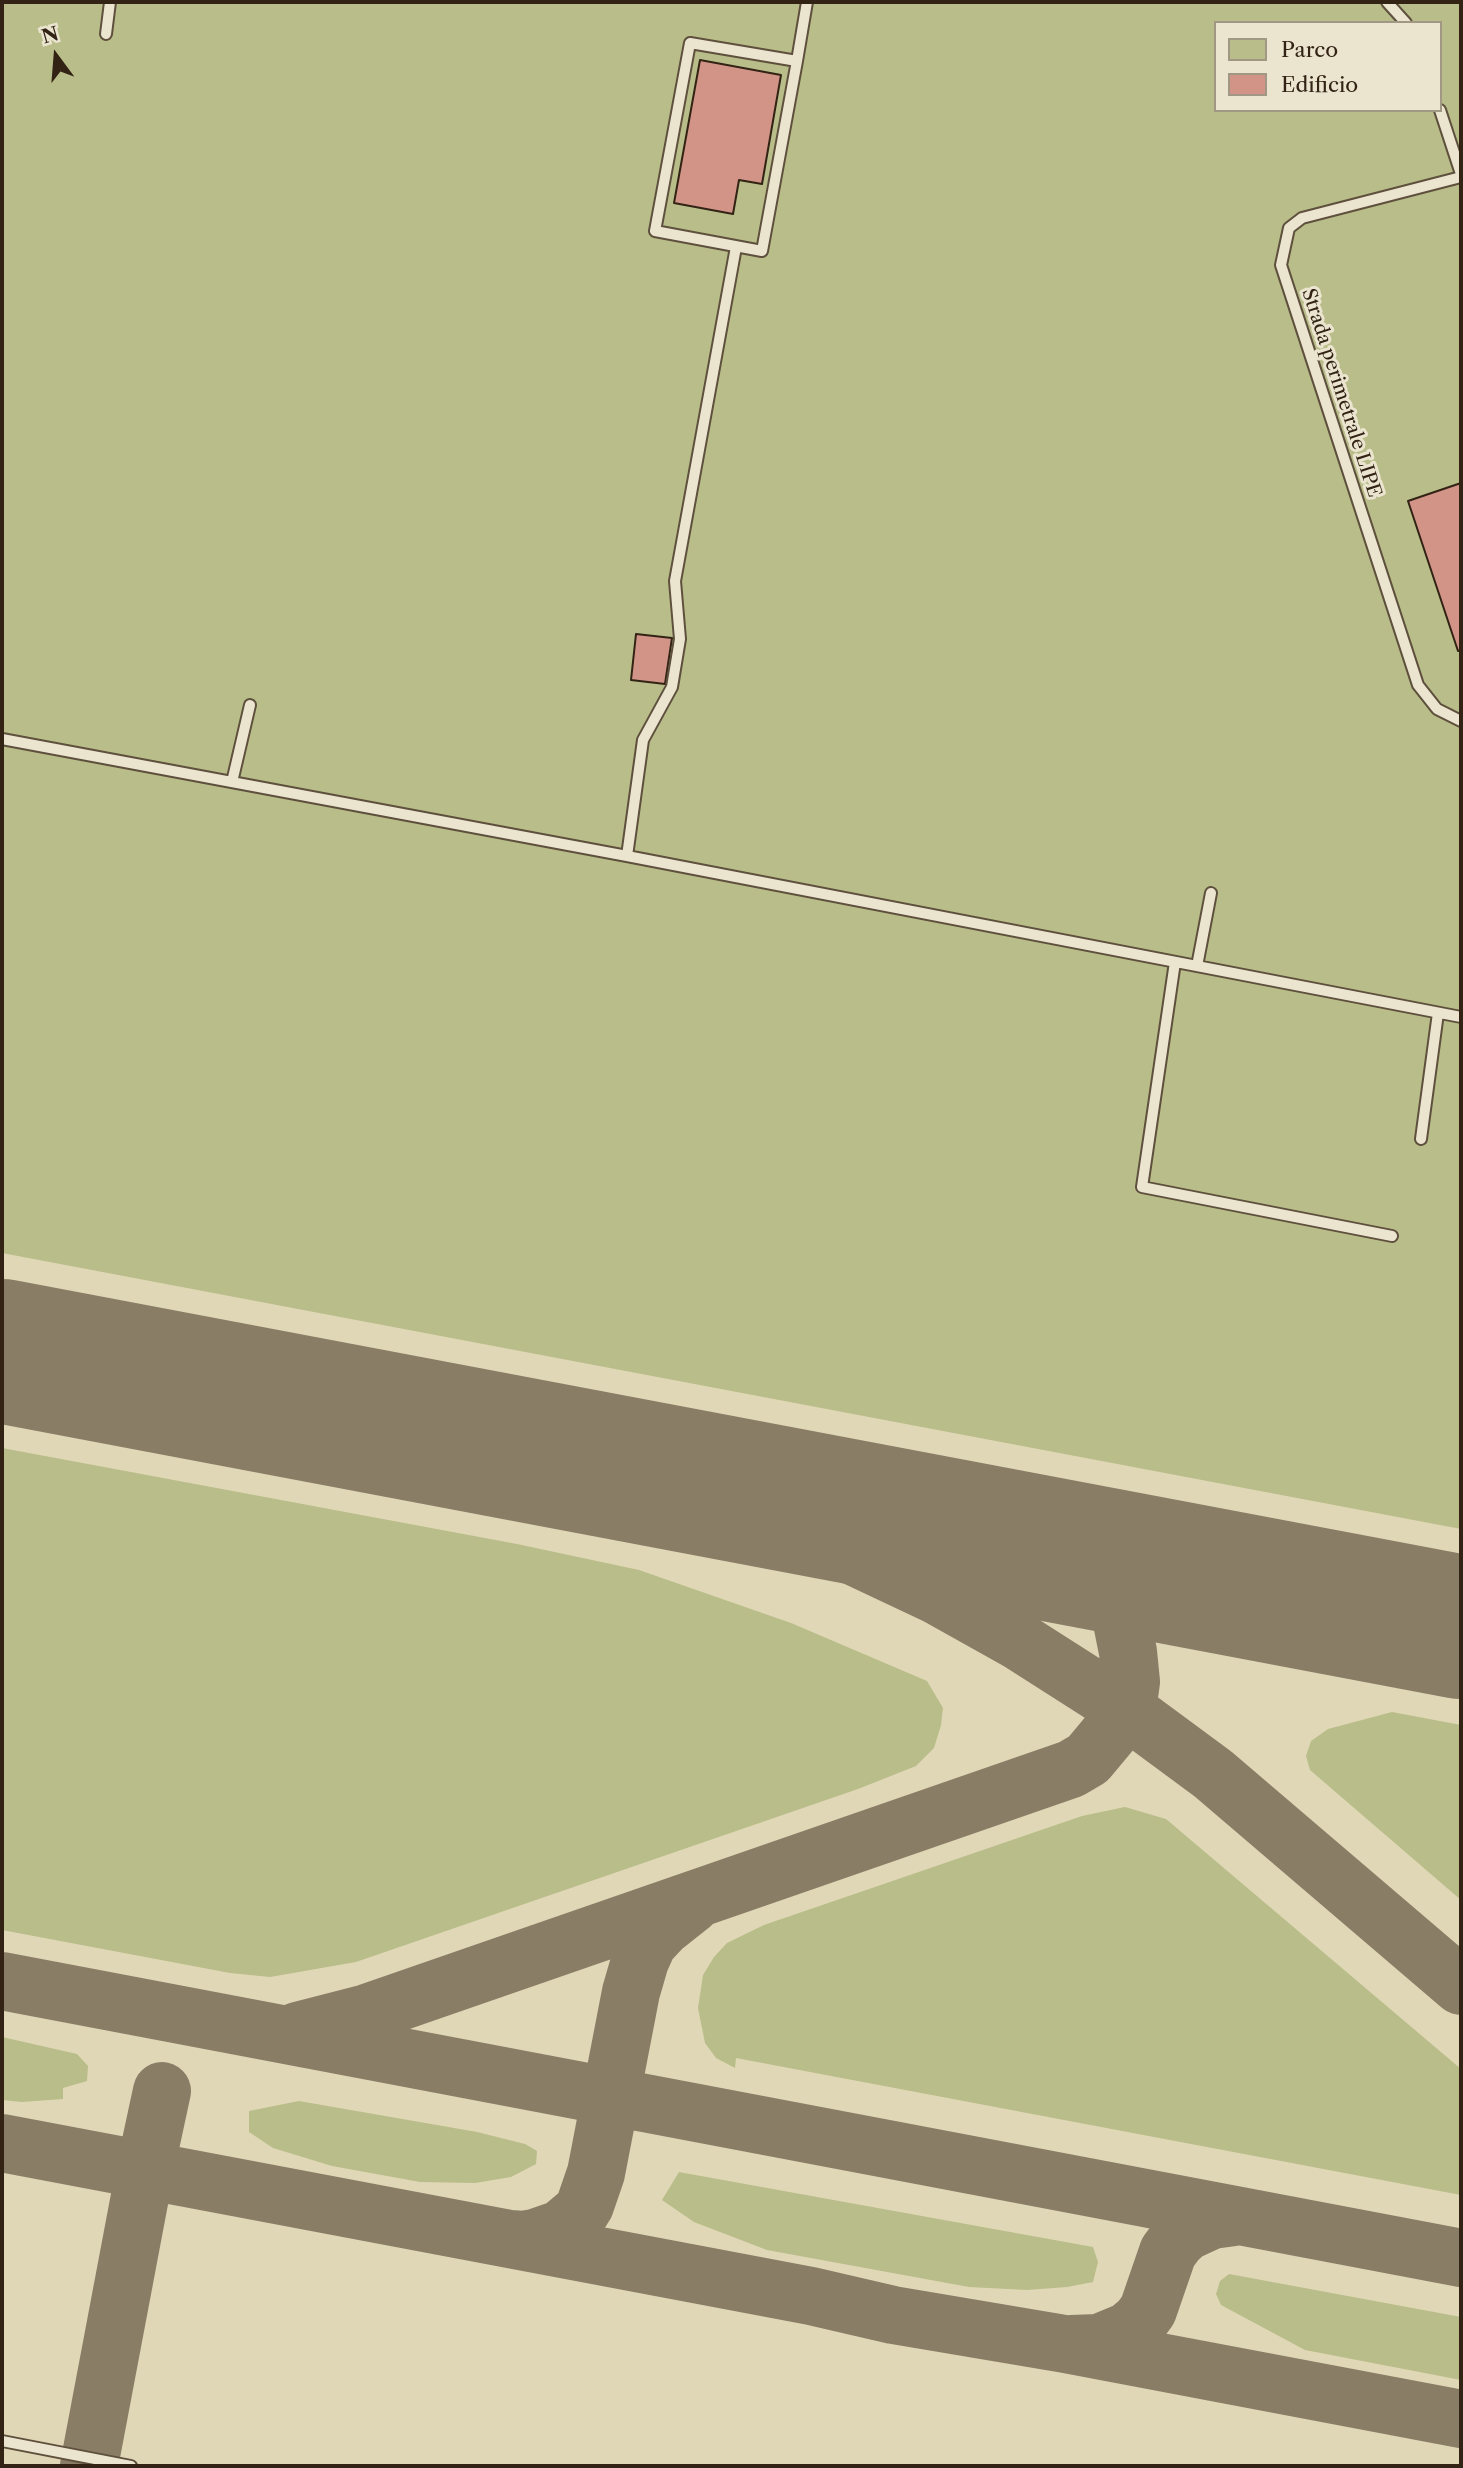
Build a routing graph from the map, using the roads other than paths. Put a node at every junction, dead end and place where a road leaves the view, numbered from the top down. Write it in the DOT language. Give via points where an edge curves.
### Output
graph roads {
  1 [pos="110,2"];
  2 [pos="807,2"];
  3 [pos="1387,2"];
  4 [pos="1404,21"];
  5 [pos="106,34"];
  6 [pos="797,61"];
  7 [pos="1441,112"];
  8 [pos="1461,176"];
  9 [pos="736,247"];
  10 [pos="250,705"];
  11 [pos="1461,721"];
  12 [pos="2,739"];
  13 [pos="232,782"];
  14 [pos="627,856"];
  15 [pos="1211,893"];
  16 [pos="1175,962"];
  17 [pos="1197,966"];
  18 [pos="1438,1013"];
  19 [pos="1461,1017"];
  20 [pos="1421,1139"];
  21 [pos="1392,1236"];
  22 [pos="2,2441"];
  23 [pos="131,2466"];
  1 -- 5 [label="lane"];
  2 -- 6 [label="lane"];
  3 -- 4 [label="lane"];
  6 -- 9 [label="lane" via="762,251"];
  6 -- 9 [label="lane" via="690,43 655,231"];
  7 -- 8 [label="lane, Strada perimetrale LIPE"];
  8 -- 11 [label="lane, Strada perimetrale LIPE" via="1302,218 1289,228 1281,265 1418,685 1437,709"];
  9 -- 14 [label="lane" via="675,581 680,639 672,687 643,740"];
  10 -- 13 [label="lane"];
  12 -- 13 [label="lane"];
  13 -- 14 [label="lane"];
  14 -- 16 [label="lane"];
  15 -- 17 [label="lane"];
  16 -- 17 [label="lane"];
  16 -- 21 [label="lane" via="1142,1187"];
  17 -- 18 [label="lane"];
  18 -- 19 [label="lane"];
  18 -- 20 [label="lane"];
  22 -- 23 [label="lane"];
}
